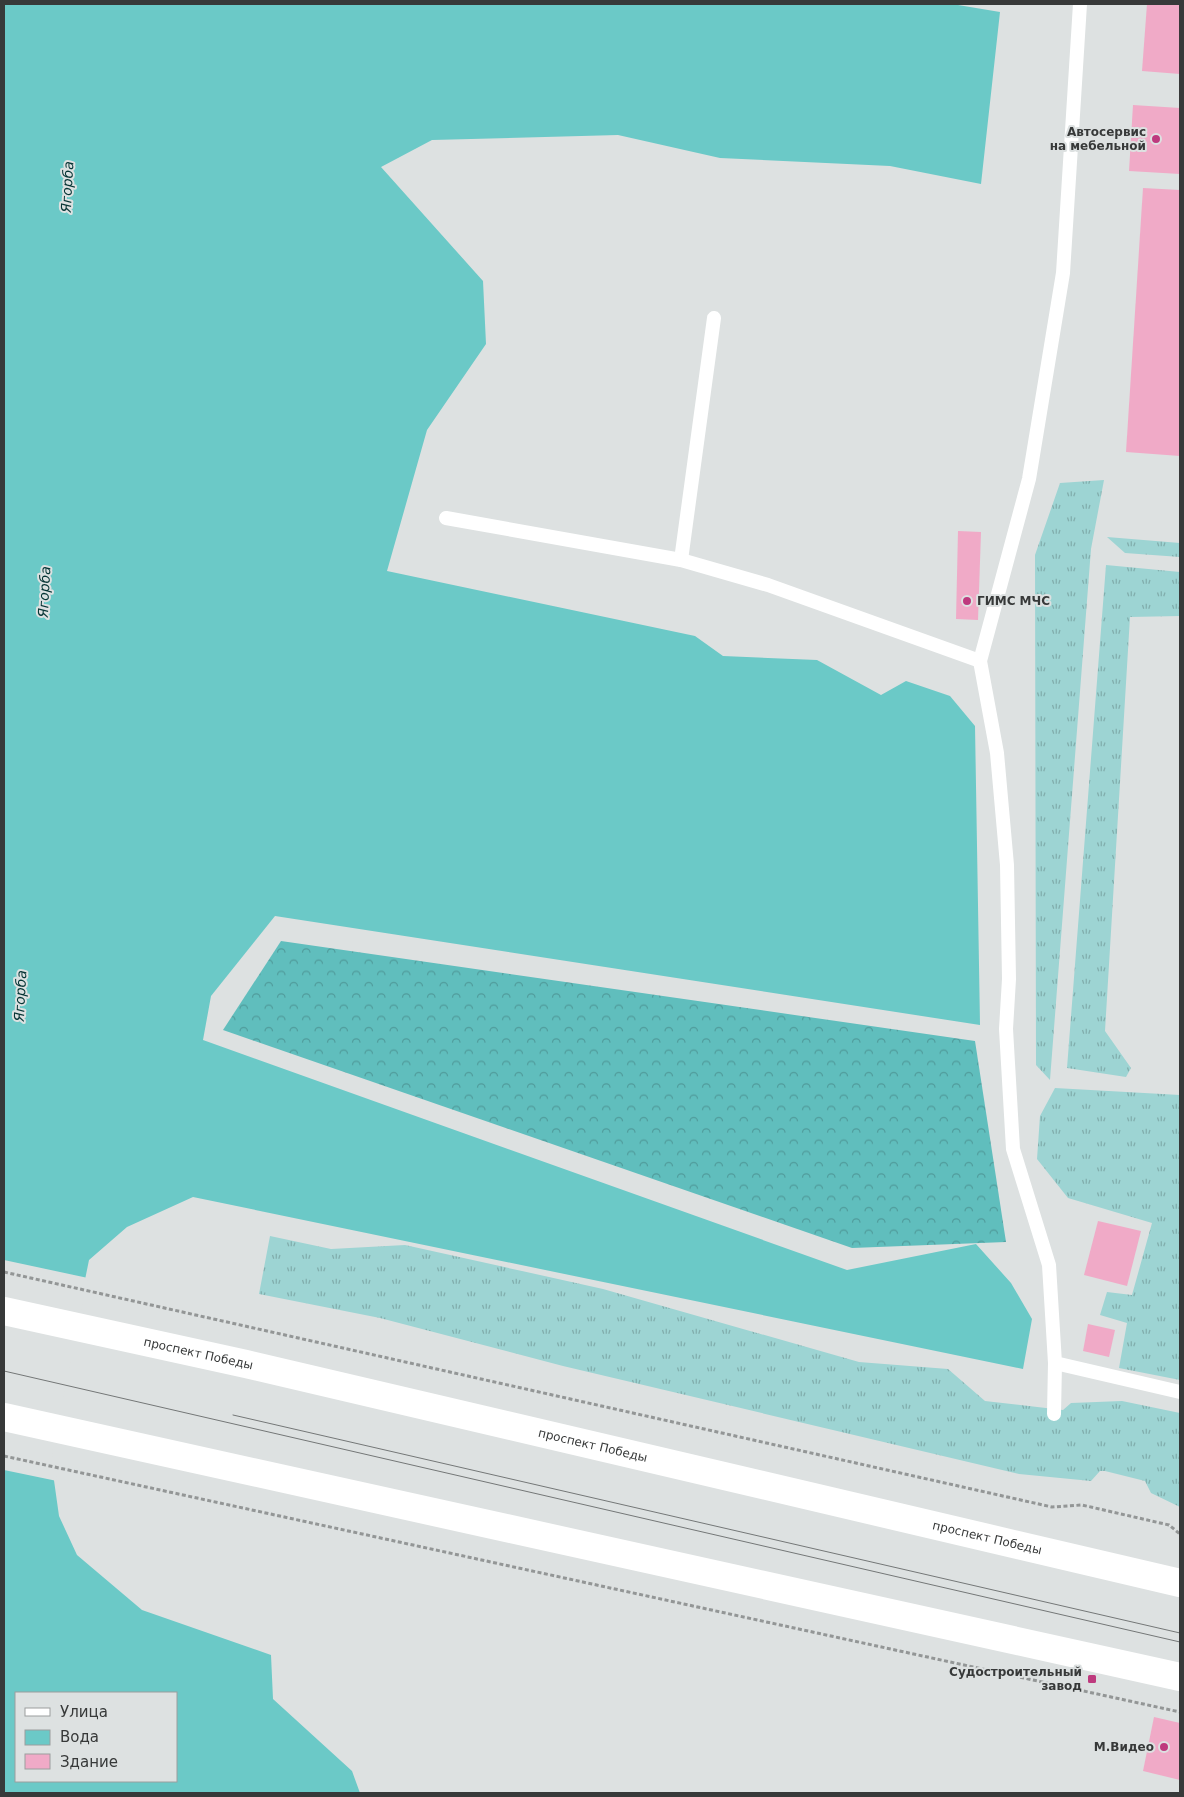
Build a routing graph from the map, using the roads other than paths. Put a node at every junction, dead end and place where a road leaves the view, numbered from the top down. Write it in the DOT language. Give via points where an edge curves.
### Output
graph roads {
  1 [pos="1080,4"];
  2 [pos="714,318"];
  3 [pos="446,518"];
  4 [pos="681,560"];
  5 [pos="980,661"];
  6 [pos="4,1311"];
  7 [pos="1056,1363"];
  8 [pos="1180,1392"];
  9 [pos="1054,1414"];
  10 [pos="4,1417"];
  11 [pos="1180,1583"];
  12 [pos="1180,1677"];
  1 -- 5 [label="lane" via="1063,273 1028,479"];
  2 -- 4 [label="lane"];
  3 -- 4 [label="lane"];
  4 -- 5 [label="lane" via="768,585"];
  5 -- 7 [label="lane" via="997,753 1007,865 1009,979 1006,1029 1014,1149 1049,1265"];
  6 -- 11 [label="main road, проспект Победы" via="246,1364"];
  7 -- 8 [label="lane"];
  7 -- 9 [label="lane"];
  10 -- 12 [label="main road"];
}
